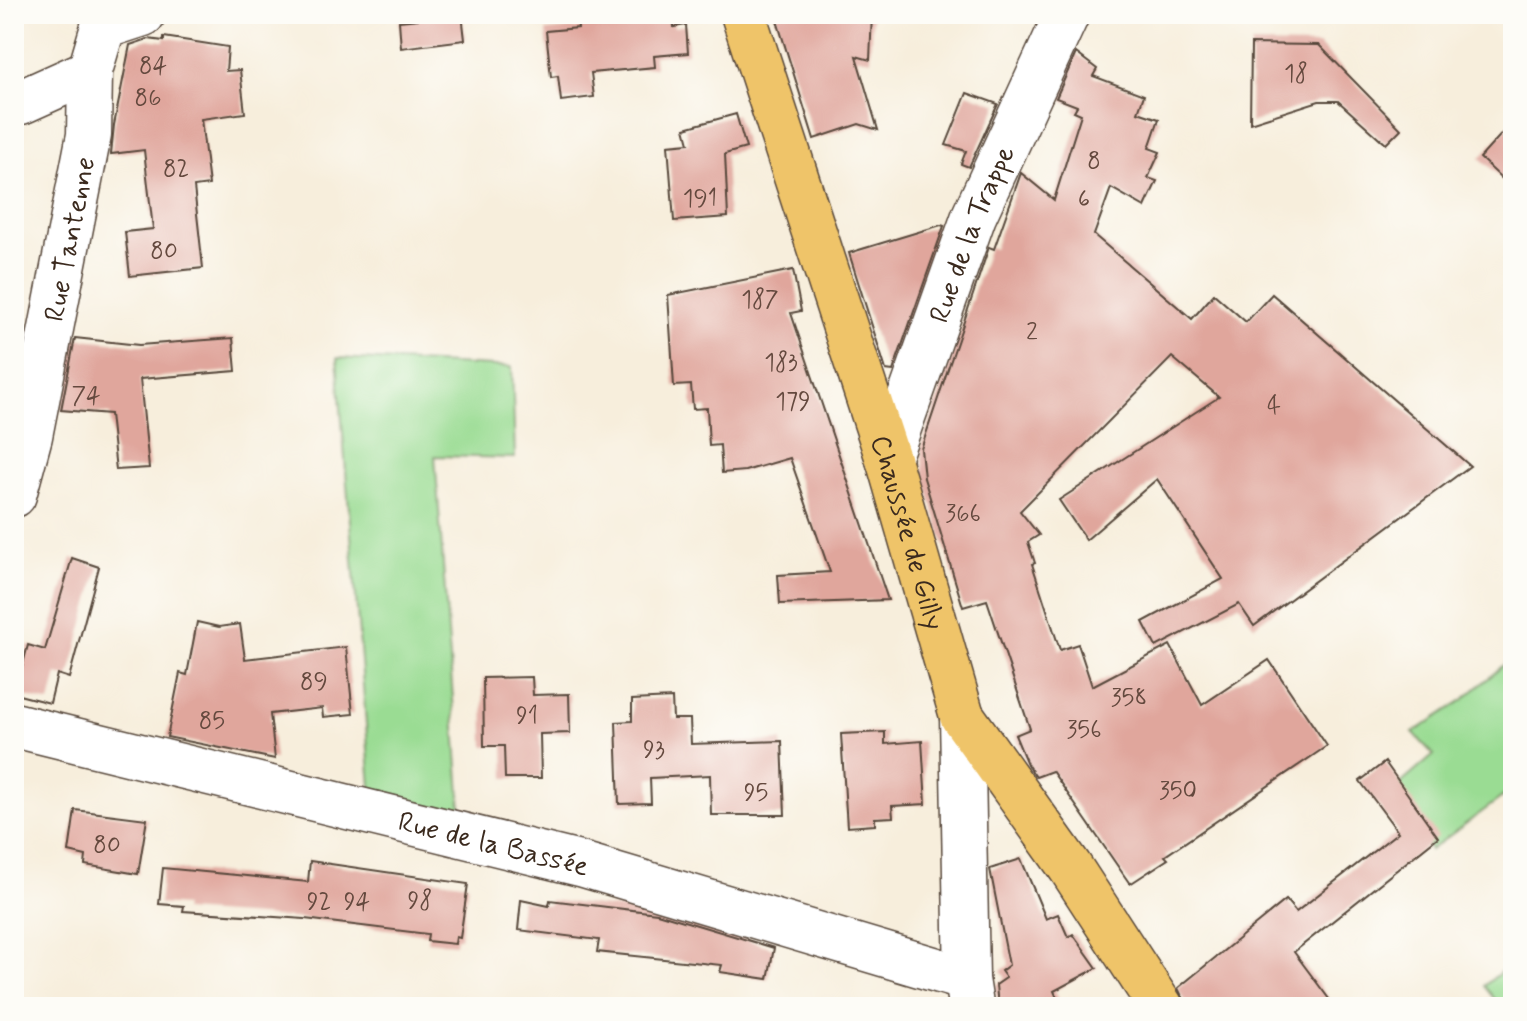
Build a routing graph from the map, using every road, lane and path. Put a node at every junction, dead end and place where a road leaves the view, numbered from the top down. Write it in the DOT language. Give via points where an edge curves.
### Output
graph roads {
  1 [pos="743,14"];
  2 [pos="1067,14"];
  3 [pos="116,18"];
  4 [pos="90,71"];
  5 [pos="14,100"];
  6 [pos="888,459"];
  7 [pos="14,495"];
  8 [pos="962,716"];
  9 [pos="14,725"];
  10 [pos="969,993"];
  11 [pos="1161,1007"];
  1 -- 6 [label="main road, Chaussée de Gilly"];
  2 -- 6 [label="street, Rue de la Trappe" via="974,216"];
  3 -- 4 [label="street, Rue Tantenne"];
  4 -- 5 [label="street" via="21,102"];
  4 -- 7 [label="street, Rue Tantenne" via="89,135"];
  6 -- 8 [label="main road, Chaussée de Gilly"];
  8 -- 10 [label="street"];
  8 -- 11 [label="main road, Chaussée de Gilly"];
  9 -- 10 [label="street, Rue de la Bassée" via="584,865"];
}
